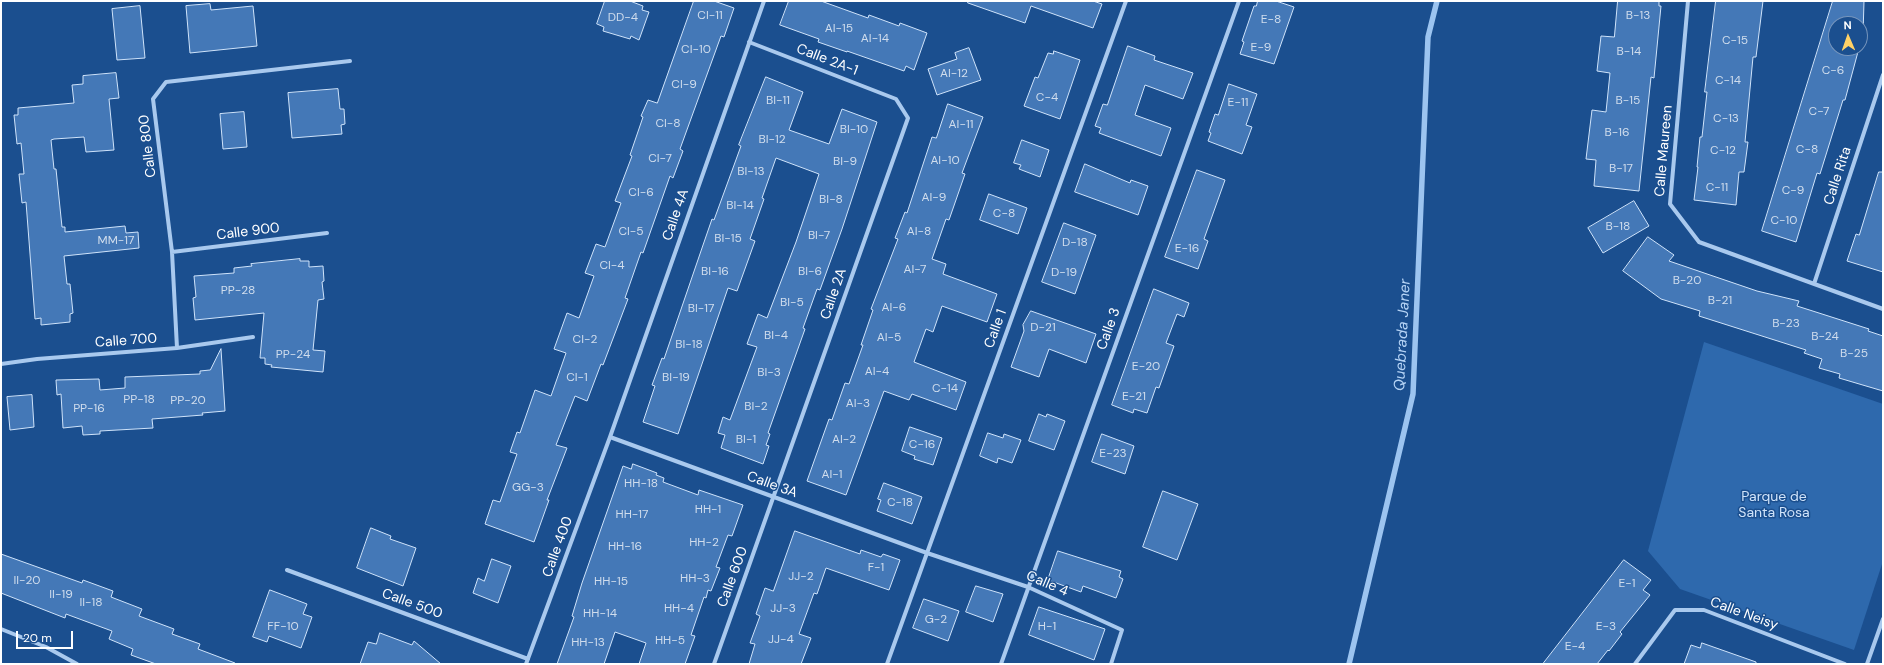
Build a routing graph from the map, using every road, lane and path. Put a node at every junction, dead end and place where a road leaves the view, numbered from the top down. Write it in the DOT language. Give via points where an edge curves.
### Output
graph roads {
  1 [pos="764,1"];
  2 [pos="1126,1"];
  3 [pos="1239,1"];
  4 [pos="1688,1"];
  5 [pos="749,42"];
  6 [pos="350,61"];
  7 [pos="1883,75"];
  8 [pos="896,99"];
  9 [pos="327,233"];
  10 [pos="172,252"];
  11 [pos="1814,284"];
  12 [pos="1883,309"];
  13 [pos="252,337"];
  14 [pos="177,348"];
  15 [pos="1,364"];
  16 [pos="610,437"];
  17 [pos="773,497"];
  18 [pos="927,553"];
  19 [pos="287,570"];
  20 [pos="1028,587"];
  21 [pos="1883,619"];
  22 [pos="1,629"];
  23 [pos="528,659"];
  24 [pos="77,664"];
  25 [pos="526,664"];
  26 [pos="714,664"];
  27 [pos="887,664"];
  28 [pos="1001,664"];
  29 [pos="1111,664"];
  30 [pos="1635,664"];
  31 [pos="1845,664"];
  32 [pos="1867,664"];
  1 -- 5 [label="street, Calle 4A"];
  2 -- 18 [label="street, Calle 1"];
  3 -- 20 [label="street, Calle 3"];
  4 -- 11 [label="street, Calle Maureen" via="1670,204 1699,242"];
  5 -- 8 [label="street, Calle 2A-1"];
  5 -- 16 [label="street, Calle 4A"];
  6 -- 10 [label="street, Calle 800" via="166,82 153,99"];
  7 -- 11 [label="street, Calle Rita"];
  8 -- 17 [label="street, Calle 2A" via="908,118"];
  9 -- 10 [label="street, Calle 900"];
  10 -- 14 [label="street, Calle 800"];
  11 -- 12 [label="street, Calle Maureen"];
  13 -- 14 [label="street, Calle 700"];
  14 -- 15 [label="street, Calle 700"];
  16 -- 17 [label="street, Calle 3A"];
  16 -- 23 [label="street, Calle 400"];
  17 -- 18 [label="street, Calle 3A"];
  17 -- 26 [label="street, Calle 600"];
  18 -- 20 [label="street, Calle 4"];
  18 -- 27 [label="street, Calle 1"];
  19 -- 23 [label="street, Calle 500"];
  20 -- 28 [label="street, Calle 3"];
  20 -- 29 [label="street, Calle 4" via="1122,630"];
  21 -- 32 [label="street"];
  22 -- 24 [label="street" via="46,647"];
  23 -- 25 [label="street, Calle 400"];
  30 -- 31 [label="street, Calle Neisy" via="1675,610 1689,609 1704,610"];
}
